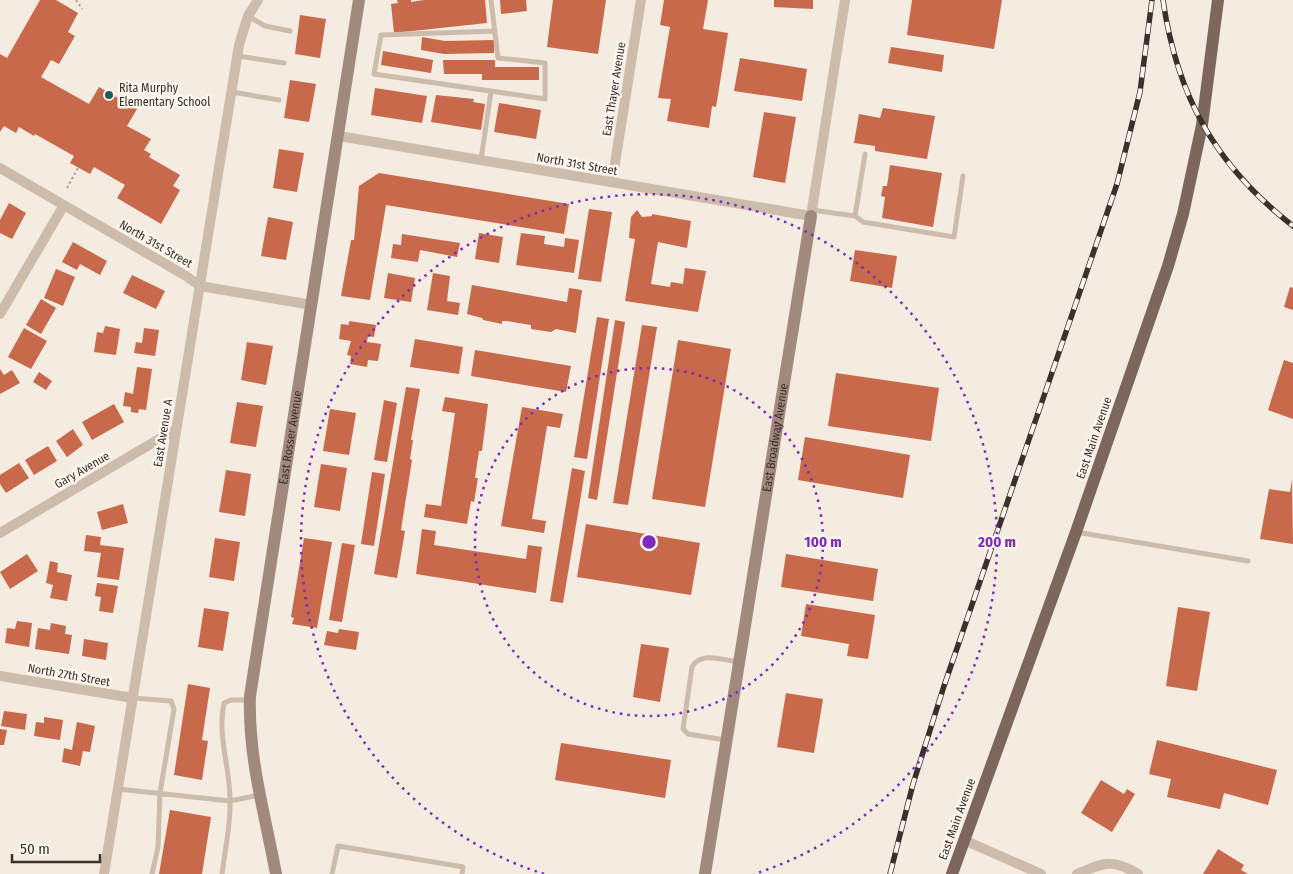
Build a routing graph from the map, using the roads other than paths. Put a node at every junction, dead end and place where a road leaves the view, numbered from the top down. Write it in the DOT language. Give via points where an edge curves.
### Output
graph roads {
  1 [pos="258,0"];
  2 [pos="359,0"];
  3 [pos="491,0"];
  4 [pos="641,0"];
  5 [pos="845,0"];
  6 [pos="1218,0"];
  7 [pos="248,16"];
  8 [pos="290,31"];
  9 [pos="496,31"];
  10 [pos="237,56"];
  11 [pos="284,63"];
  12 [pos="491,91"];
  13 [pos="231,92"];
  14 [pos="280,100"];
  15 [pos="339,136"];
  16 [pos="865,154"];
  17 [pos="480,160"];
  18 [pos="0,168"];
  19 [pos="963,176"];
  20 [pos="612,182"];
  21 [pos="64,205"];
  22 [pos="812,213"];
  23 [pos="855,216"];
  24 [pos="200,286"];
  25 [pos="312,305"];
  26 [pos="0,314"];
  27 [pos="176,429"];
  28 [pos="1076,532"];
  29 [pos="0,533"];
  30 [pos="1248,561"];
  31 [pos="738,662"];
  32 [pos="0,676"];
  33 [pos="133,698"];
  34 [pos="250,700"];
  35 [pos="725,740"];
  36 [pos="118,789"];
  37 [pos="160,793"];
  38 [pos="259,795"];
  39 [pos="230,801"];
  40 [pos="964,840"];
  41 [pos="104,874"];
  42 [pos="152,874"];
  43 [pos="222,874"];
  44 [pos="276,874"];
  45 [pos="332,874"];
  46 [pos="462,874"];
  47 [pos="705,874"];
  48 [pos="952,874"];
  49 [pos="1041,874"];
  50 [pos="1077,874"];
  51 [pos="1138,874"];
  1 -- 7 [label="street, East Avenue A"];
  2 -- 15 [label="street, East Rosser Avenue"];
  3 -- 9 [label="lane"];
  4 -- 20 [label="street, East Thayer Avenue"];
  5 -- 22 [label="street, East Broadway Avenue"];
  6 -- 28 [label="main road, East Main Avenue" via="1206,102 1183,214 1154,309"];
  7 -- 8 [label="lane" via="266,26"];
  7 -- 10 [label="street, East Avenue A"];
  9 -- 12 [label="lane" via="498,58 545,63 545,99"];
  9 -- 12 [label="lane" via="382,35 374,74"];
  10 -- 11 [label="lane"];
  10 -- 13 [label="street, East Avenue A"];
  12 -- 17 [label="lane"];
  13 -- 14 [label="lane"];
  13 -- 24 [label="street, East Avenue A"];
  15 -- 17 [label="street, North 31st Street"];
  15 -- 25 [label="street, East Rosser Avenue"];
  16 -- 23 [label="lane"];
  17 -- 20 [label="street, North 31st Street"];
  18 -- 21 [label="street, North 31st Street"];
  19 -- 23 [label="lane" via="954,237 863,222"];
  20 -- 22 [label="street, North 31st Street"];
  21 -- 24 [label="street, North 31st Street"];
  21 -- 26 [label="street"];
  22 -- 23 [label="lane"];
  22 -- 31 [label="street, East Broadway Avenue"];
  24 -- 25 [label="street, North 31st Street"];
  24 -- 27 [label="street, East Avenue A"];
  25 -- 34 [label="street, East Rosser Avenue" via="254,658"];
  27 -- 29 [label="street, Gary Avenue"];
  27 -- 33 [label="street, East Avenue A"];
  28 -- 30 [label="lane"];
  28 -- 40 [label="main road, East Main Avenue"];
  31 -- 35 [label="street, East Broadway Avenue"];
  31 -- 35 [label="lane" via="704,657 692,667 684,729 688,734"];
  32 -- 33 [label="street, North 27th Street"];
  33 -- 36 [label="street, East Avenue A"];
  33 -- 37 [label="lane" via="171,701 174,710"];
  34 -- 38 [label="street, East Rosser Avenue" via="251,749"];
  34 -- 39 [label="lane" via="231,700 224,703 222,709"];
  35 -- 47 [label="street, East Broadway Avenue"];
  36 -- 37 [label="lane"];
  36 -- 41 [label="street, East Avenue A"];
  37 -- 39 [label="lane"];
  37 -- 42 [label="lane" via="161,818"];
  38 -- 39 [label="lane"];
  38 -- 44 [label="street, East Rosser Avenue"];
  39 -- 43 [label="lane"];
  40 -- 48 [label="main road, East Main Avenue"];
  40 -- 49 [label="street"];
  45 -- 46 [label="lane" via="338,846 463,867"];
  50 -- 51 [label="street" via="1116,862"];
}
